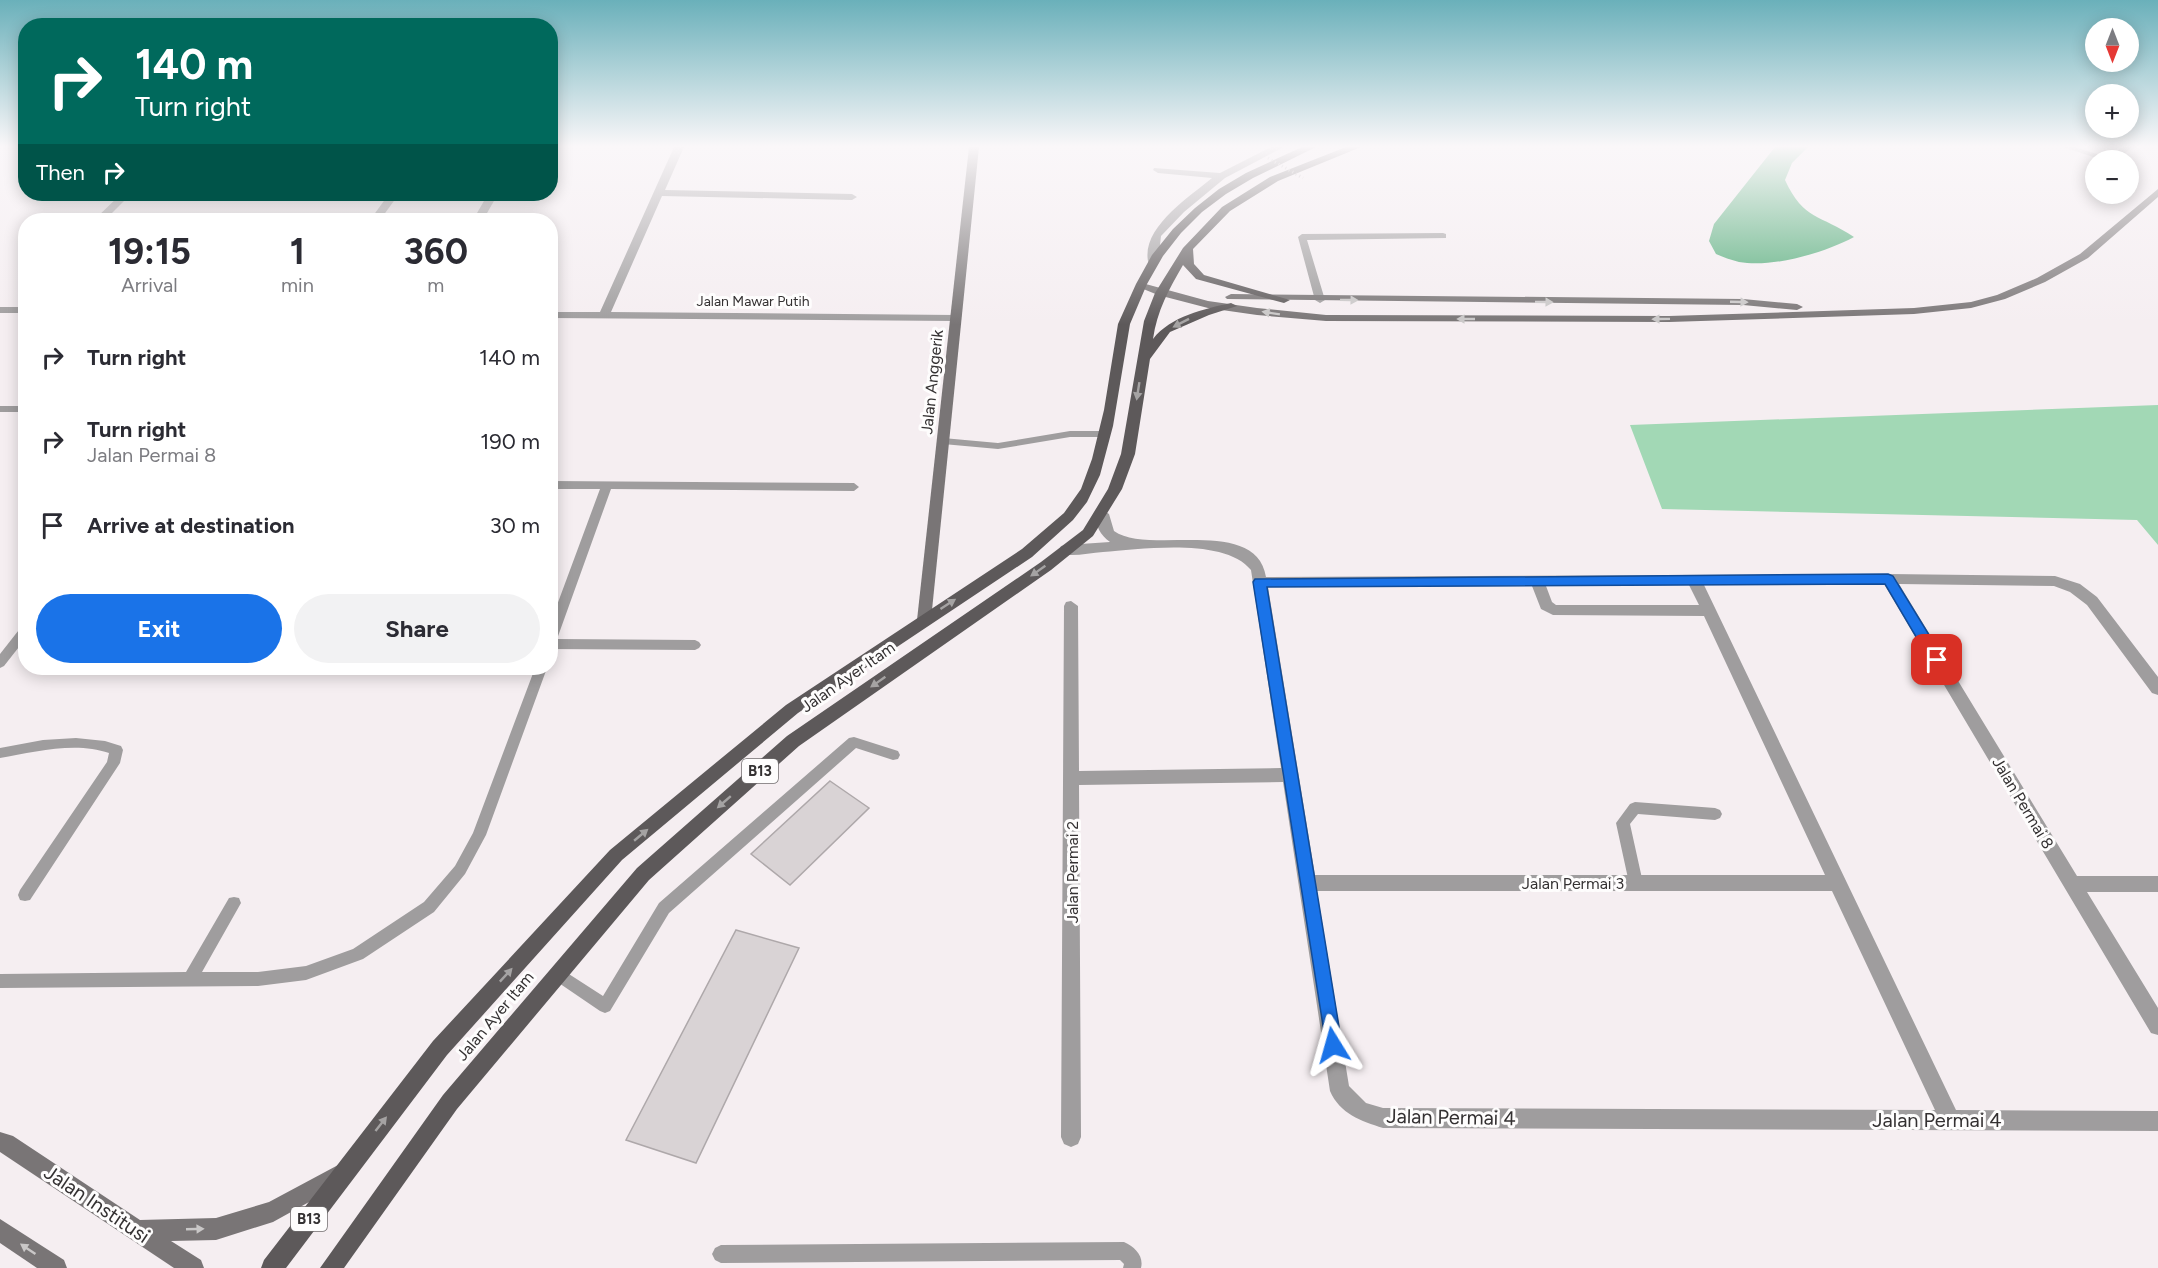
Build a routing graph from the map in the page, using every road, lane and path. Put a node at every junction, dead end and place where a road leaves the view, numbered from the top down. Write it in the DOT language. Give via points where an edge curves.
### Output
graph roads {
  1 [pos="651,206"];
  2 [pos="967,206"];
  3 [pos="1186,206"];
  4 [pos="1201,206"];
  5 [pos="1231,206"];
  6 [pos="2142,206"];
  7 [pos="1443,236"];
  8 [pos="1188,248"];
  9 [pos="1153,263"];
  10 [pos="1142,286"];
  11 [pos="1163,289"];
  12 [pos="1284,300"];
  13 [pos="1320,300"];
  14 [pos="1595,302"];
  15 [pos="1231,306"];
  16 [pos="18,308"];
  17 [pos="0,310"];
  18 [pos="1845,312"];
  19 [pos="558,315"];
  20 [pos="604,315"];
  21 [pos="955,318"];
  22 [pos="1606,320"];
  23 [pos="1143,359"];
  24 [pos="0,409"];
  25 [pos="18,409"];
  26 [pos="1105,434"];
  27 [pos="943,441"];
  28 [pos="558,485"];
  29 [pos="607,485"];
  30 [pos="854,487"];
  31 [pos="1102,514"];
  32 [pos="1136,545"];
  33 [pos="1066,550"];
  34 [pos="1888,579"];
  35 [pos="1694,580"];
  36 [pos="1537,581"];
  37 [pos="1260,582"];
  38 [pos="1071,606"];
  39 [pos="1709,611"];
  40 [pos="924,620"];
  41 [pos="558,621"];
  42 [pos="18,639"];
  43 [pos="558,643"];
  44 [pos="695,645"];
  45 [pos="0,663"];
  46 [pos="538,675"];
  47 [pos="2158,689"];
  48 [pos="0,753"];
  49 [pos="893,755"];
  50 [pos="1291,774"];
  51 [pos="1072,778"];
  52 [pos="1714,814"];
  53 [pos="1309,883"];
  54 [pos="1636,883"];
  55 [pos="1838,883"];
  56 [pos="2072,884"];
  57 [pos="2158,884"];
  58 [pos="25,895"];
  59 [pos="234,903"];
  60 [pos="558,974"];
  61 [pos="190,980"];
  62 [pos="0,981"];
  63 [pos="2158,1026"];
  64 [pos="1950,1120"];
  65 [pos="2158,1120"];
  66 [pos="1071,1137"];
  67 [pos="0,1142"];
  68 [pos="346,1171"];
  69 [pos="0,1230"];
  70 [pos="136,1232"];
  71 [pos="721,1254"];
  72 [pos="56,1268"];
  73 [pos="193,1268"];
  74 [pos="272,1268"];
  75 [pos="331,1268"];
  76 [pos="1132,1268"];
  1 -- 20 [label="street"];
  2 -- 21 [label="street, Jalan Anggerik"];
  3 -- 9 [label="street" via="1160,229"];
  4 -- 9 [label="main road, B13" via="1167,240"];
  5 -- 8 [label="main road, Jalan Ayer Itam / B13"];
  6 -- 18 [label="street" via="2084,256 2001,297 1925,310"];
  7 -- 13 [label="lane" via="1302,237"];
  8 -- 11 [label="main road, Jalan Ayer Itam / B13"];
  8 -- 12 [label="main road" via="1190,265 1200,277"];
  9 -- 10 [label="main road, B13"];
  10 -- 11 [label="street"];
  10 -- 26 [label="main road, Jalan Ayer Itam / B13" via="1126,318"];
  11 -- 12 [label="street"];
  11 -- 15 [label="street"];
  11 -- 23 [label="main road, Jalan Ayer Itam / B13" via="1150,321"];
  12 -- 13 [label="street"];
  13 -- 14 [label="street, one-way"];
  14 -- 18 [label="street, one-way" via="1743,302"];
  14 -- 22 [label="street"];
  22 -- 15 [label="street, one-way" via="1326,318"];
  15 -- 23 [label="main road, one-way" via="1205,312 1166,330"];
  16 -- 17 [label="street"];
  18 -- 22 [label="street, one-way"];
  19 -- 20 [label="street, Jalan Mawar Putih"];
  20 -- 21 [label="street, Jalan Mawar Putih"];
  21 -- 27 [label="street, Jalan Anggerik"];
  23 -- 31 [label="main road, Jalan Ayer Itam / B13, one-way" via="1128,454"];
  24 -- 25 [label="lane"];
  26 -- 27 [label="lane" via="1070,434 998,446"];
  40 -- 26 [label="main road, Jalan Ayer Itam / B13, one-way" via="1027,553 1060,526 1085,492"];
  27 -- 40 [label="street, Jalan Anggerik"];
  28 -- 29 [label="lane"];
  29 -- 30 [label="lane"];
  29 -- 41 [label="lane"];
  31 -- 32 [label="street, Jalan Permai 4" via="1102,527 1109,535"];
  31 -- 33 [label="main road, Jalan Ayer Itam / B13" via="1088,533"];
  32 -- 33 [label="street, Jalan Permai 4"];
  32 -- 37 [label="street, Jalan Permai 4" via="1230,549 1252,560"];
  33 -- 60 [label="main road, Jalan Ayer Itam / B13, one-way" via="793,741 643,874"];
  34 -- 35 [label="street"];
  34 -- 47 [label="street" via="2055,581 2075,588 2092,601"];
  34 -- 56 [label="street, Jalan Permai 8"];
  35 -- 36 [label="street"];
  35 -- 39 [label="street"];
  36 -- 37 [label="street"];
  36 -- 39 [label="street" via="1546,605 1553,610"];
  37 -- 50 [label="street, Jalan Permai 4"];
  38 -- 51 [label="street, Jalan Permai 2"];
  39 -- 55 [label="street"];
  68 -- 40 [label="main road, Jalan Ayer Itam / B13, one-way" via="440,1048 616,855 792,709"];
  42 -- 45 [label="lane"];
  43 -- 44 [label="lane"];
  46 -- 61 [label="lane" via="479,835 460,870 429,907 358,954 306,974"];
  48 -- 58 [label="lane" via="65,745 106,745 116,750 113,763"];
  49 -- 60 [label="lane" via="854,742 836,757 664,908 605,1006"];
  50 -- 51 [label="street"];
  50 -- 53 [label="street, Jalan Permai 4"];
  51 -- 66 [label="street, Jalan Permai 2"];
  52 -- 54 [label="lane" via="1635,808 1623,823"];
  53 -- 54 [label="street, Jalan Permai 3"];
  53 -- 64 [label="street, Jalan Permai 4" via="1340,1091 1360,1112 1383,1118"];
  54 -- 55 [label="street, Jalan Permai 3"];
  55 -- 64 [label="street"];
  56 -- 57 [label="street"];
  56 -- 63 [label="street, Jalan Permai 8"];
  59 -- 61 [label="lane"];
  60 -- 75 [label="main road, Jalan Ayer Itam / B13" via="450,1102"];
  61 -- 62 [label="lane"];
  64 -- 65 [label="street, Jalan Permai 4"];
  67 -- 70 [label="street, Jalan Institusi"];
  70 -- 68 [label="street, one-way" via="216,1228 273,1211"];
  68 -- 74 [label="main road, Jalan Ayer Itam / B13"];
  72 -- 69 [label="street, one-way"];
  70 -- 73 [label="street, Jalan Institusi"];
  71 -- 76 [label="lane" via="1124,1251 1134,1262"];
}
